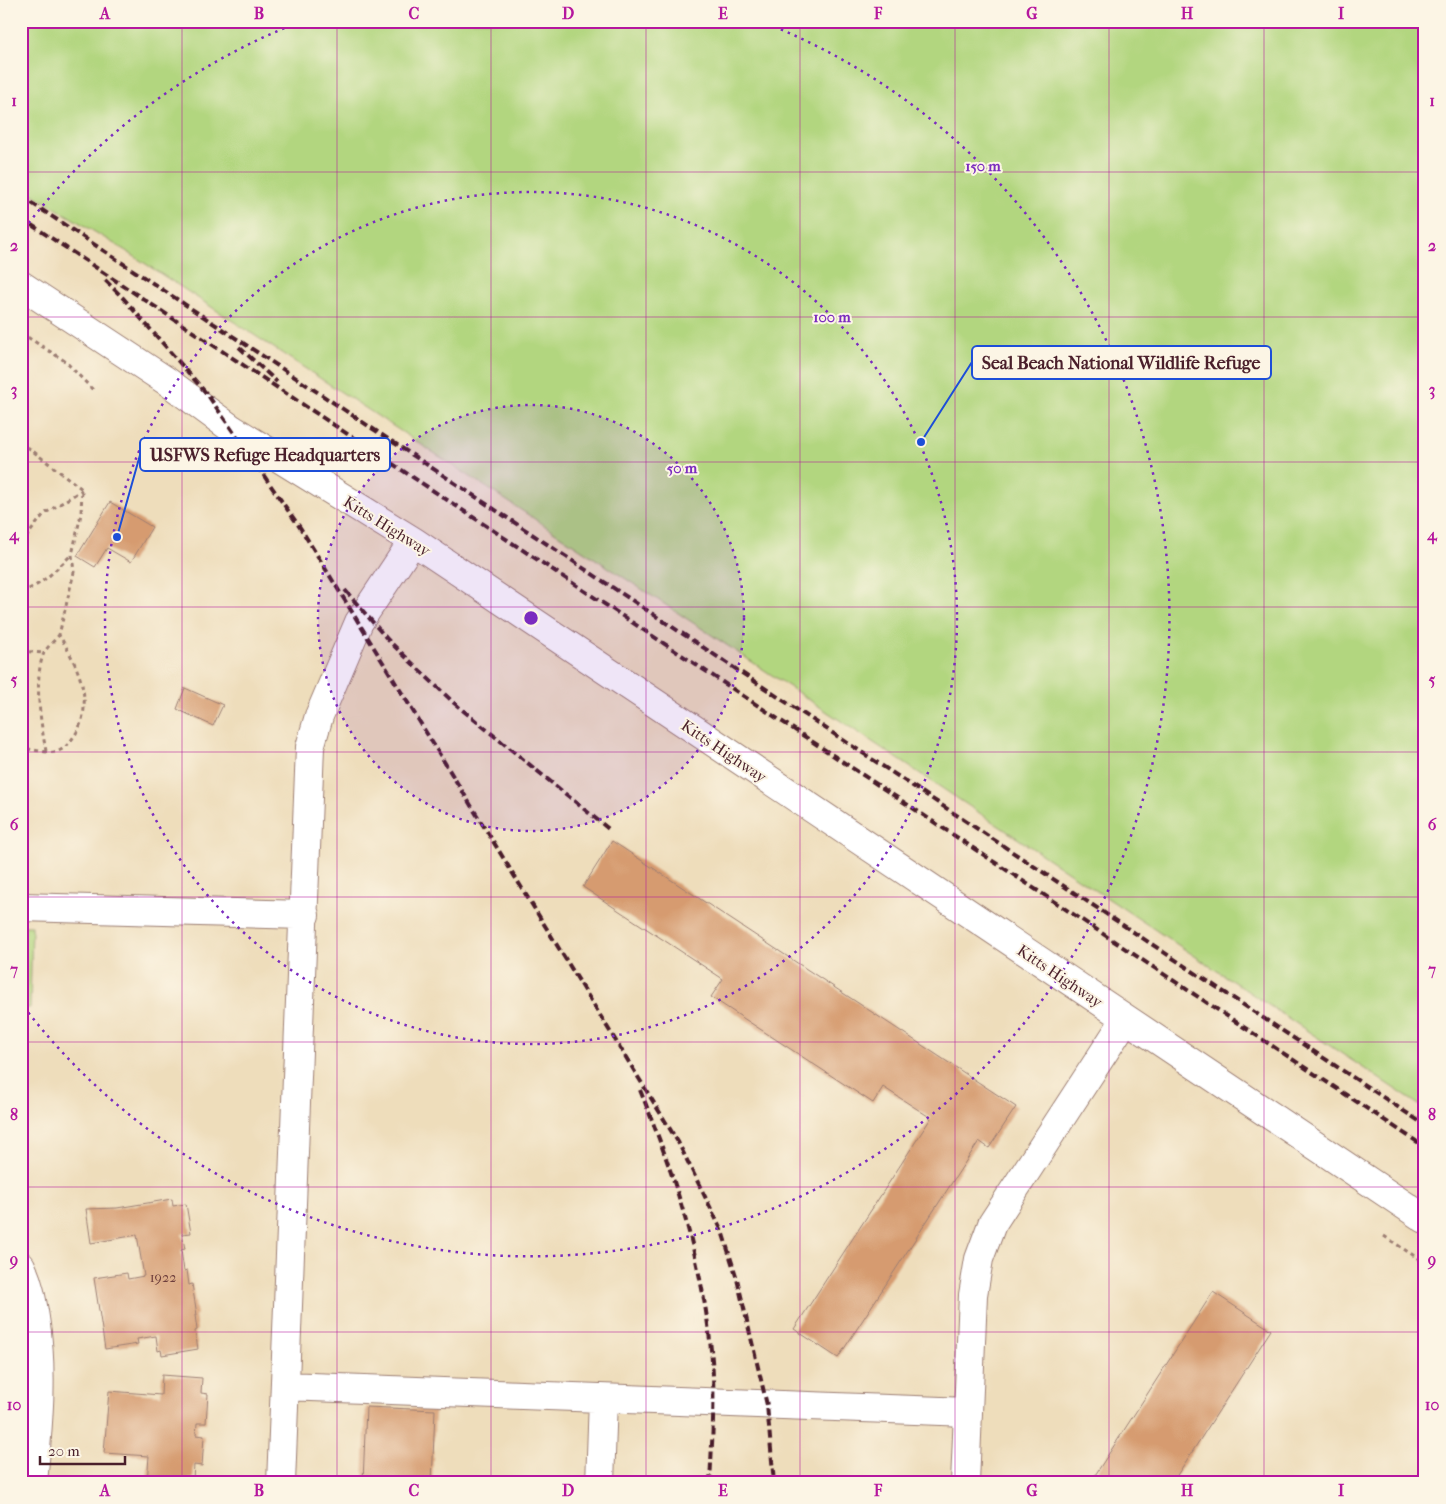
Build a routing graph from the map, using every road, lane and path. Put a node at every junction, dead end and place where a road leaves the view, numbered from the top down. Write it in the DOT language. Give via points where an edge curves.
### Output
graph roads {
  1 [pos="21,285"];
  2 [pos="21,333"];
  3 [pos="95,392"];
  4 [pos="21,442"];
  5 [pos="82,490"];
  6 [pos="413,541"];
  7 [pos="21,544"];
  8 [pos="72,555"];
  9 [pos="21,591"];
  10 [pos="59,635"];
  11 [pos="21,651"];
  12 [pos="44,653"];
  13 [pos="21,748"];
  14 [pos="46,751"];
  15 [pos="21,907"];
  16 [pos="304,915"];
  17 [pos="1124,1020"];
  18 [pos="1425,1219"];
  19 [pos="1384,1236"];
  20 [pos="1425,1263"];
  21 [pos="21,1266"];
  22 [pos="285,1386"];
  23 [pos="603,1399"];
  24 [pos="968,1412"];
  25 [pos="33,1483"];
  26 [pos="282,1483"];
  27 [pos="600,1483"];
  28 [pos="965,1483"];
  1 -- 6 [label="street, Kitts Highway" via="168,382 232,429"];
  2 -- 3 [label="path" via="65,361"];
  4 -- 5 [label="path"];
  5 -- 7 [label="path" via="44,514"];
  5 -- 8 [label="path" via="81,514"];
  6 -- 16 [label="street" via="359,622 319,716 310,746"];
  6 -- 17 [label="street, Kitts Highway"];
  8 -- 9 [label="path" via="48,576"];
  8 -- 10 [label="path" via="74,572"];
  10 -- 12 [label="path"];
  10 -- 14 [label="path" via="82,682 84,709 78,730 67,746 55,752"];
  11 -- 12 [label="path"];
  12 -- 14 [label="path" via="39,717"];
  13 -- 14 [label="path"];
  15 -- 16 [label="street"];
  16 -- 22 [label="street"];
  17 -- 18 [label="street, Kitts Highway"];
  17 -- 24 [label="street" via="992,1224 979,1259 973,1295"];
  19 -- 20 [label="path"];
  21 -- 25 [label="street" via="29,1282 40,1351 41,1385"];
  22 -- 23 [label="street"];
  22 -- 26 [label="street"];
  23 -- 24 [label="street"];
  23 -- 27 [label="street"];
  24 -- 28 [label="street"];
}
